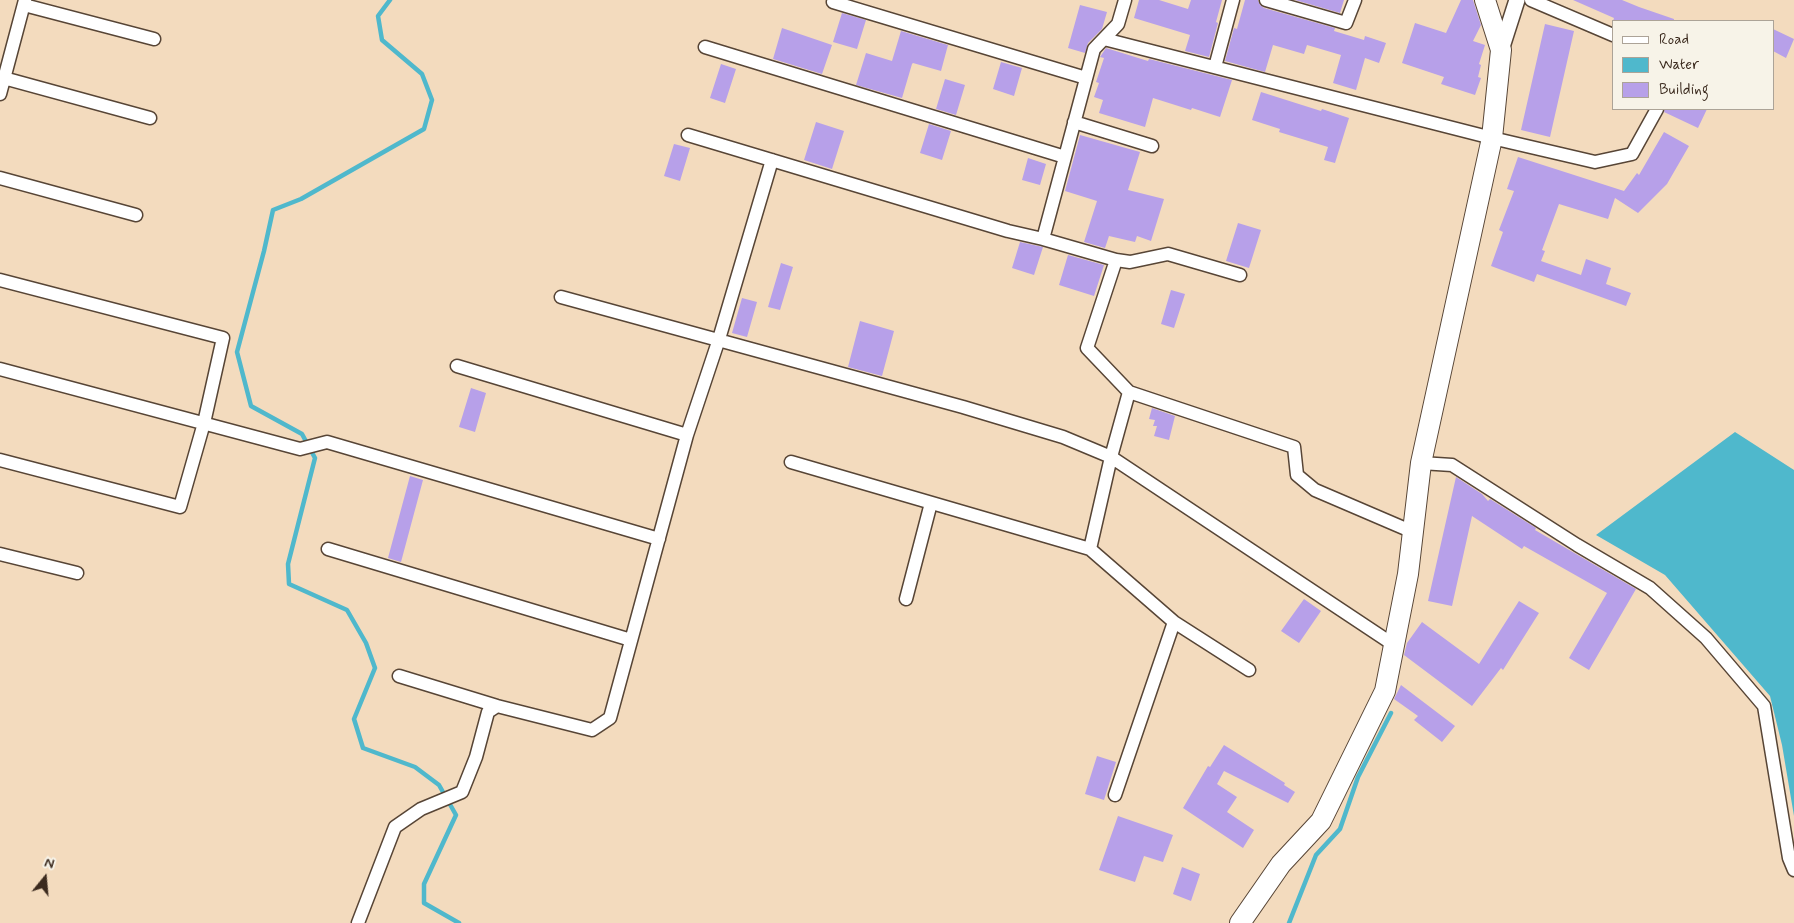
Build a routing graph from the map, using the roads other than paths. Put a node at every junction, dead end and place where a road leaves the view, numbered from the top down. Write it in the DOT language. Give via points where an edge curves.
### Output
graph roads {
  1 [pos="1126,0"];
  2 [pos="1233,0"];
  3 [pos="1266,0"];
  4 [pos="1355,0"];
  5 [pos="1485,0"];
  6 [pos="1517,0"];
  7 [pos="1531,0"];
  8 [pos="24,2"];
  9 [pos="833,2"];
  10 [pos="1612,35"];
  11 [pos="154,39"];
  12 [pos="1104,39"];
  13 [pos="705,47"];
  14 [pos="1501,50"];
  15 [pos="1215,67"];
  16 [pos="2,78"];
  17 [pos="1086,78"];
  18 [pos="0,94"];
  19 [pos="1656,110"];
  20 [pos="150,118"];
  21 [pos="1074,122"];
  22 [pos="688,135"];
  23 [pos="1492,138"];
  24 [pos="1152,146"];
  25 [pos="1065,158"];
  26 [pos="772,160"];
  27 [pos="0,178"];
  28 [pos="136,214"];
  29 [pos="1043,238"];
  30 [pos="1116,260"];
  31 [pos="1240,275"];
  32 [pos="0,280"];
  33 [pos="562,297"];
  34 [pos="719,339"];
  35 [pos="457,366"];
  36 [pos="0,369"];
  37 [pos="1129,392"];
  38 [pos="204,423"];
  39 [pos="687,435"];
  40 [pos="1111,457"];
  41 [pos="0,460"];
  42 [pos="790,462"];
  43 [pos="1421,462"];
  44 [pos="931,503"];
  45 [pos="1413,532"];
  46 [pos="659,540"];
  47 [pos="328,549"];
  48 [pos="1090,550"];
  49 [pos="0,554"];
  50 [pos="77,573"];
  51 [pos="906,599"];
  52 [pos="1174,622"];
  53 [pos="631,640"];
  54 [pos="1394,645"];
  55 [pos="1248,670"];
  56 [pos="399,676"];
  57 [pos="497,706"];
  58 [pos="1115,795"];
  59 [pos="1794,870"];
  60 [pos="358,923"];
  61 [pos="1240,923"];
  1 -- 12 [label="street" via="1118,24"];
  2 -- 15 [label="street"];
  3 -- 4 [label="street" via="1346,23"];
  5 -- 14 [label="main road"];
  6 -- 14 [label="street"];
  7 -- 10 [label="street"];
  8 -- 11 [label="street"];
  8 -- 16 [label="street"];
  9 -- 17 [label="street"];
  12 -- 15 [label="street"];
  12 -- 17 [label="street" via="1094,49"];
  13 -- 25 [label="street"];
  14 -- 23 [label="main road"];
  15 -- 23 [label="street"];
  16 -- 18 [label="street"];
  16 -- 20 [label="street"];
  17 -- 21 [label="street"];
  19 -- 23 [label="street" via="1632,154 1595,162"];
  21 -- 24 [label="street"];
  21 -- 25 [label="street"];
  22 -- 26 [label="street"];
  23 -- 43 [label="main road"];
  25 -- 29 [label="street"];
  26 -- 29 [label="street"];
  26 -- 34 [label="street"];
  27 -- 28 [label="street"];
  29 -- 30 [label="street"];
  30 -- 31 [label="street" via="1130,262 1168,254"];
  30 -- 37 [label="street" via="1087,348"];
  32 -- 38 [label="street" via="223,338"];
  33 -- 34 [label="street"];
  34 -- 39 [label="street"];
  34 -- 40 [label="street" via="1054,434"];
  35 -- 39 [label="street"];
  36 -- 38 [label="street"];
  37 -- 40 [label="street"];
  37 -- 45 [label="street" via="1294,447 1297,475 1315,490"];
  38 -- 41 [label="street" via="180,507"];
  38 -- 46 [label="street" via="300,449 327,442"];
  39 -- 46 [label="street"];
  40 -- 48 [label="street"];
  40 -- 54 [label="street"];
  42 -- 44 [label="street"];
  43 -- 45 [label="main road"];
  43 -- 59 [label="street" via="1452,465 1650,588 1706,638 1764,706 1789,858"];
  44 -- 48 [label="street"];
  44 -- 51 [label="street"];
  45 -- 54 [label="main road"];
  46 -- 53 [label="street"];
  47 -- 53 [label="street"];
  48 -- 52 [label="street"];
  49 -- 50 [label="street"];
  52 -- 55 [label="street"];
  52 -- 58 [label="street"];
  53 -- 57 [label="street" via="610,718 592,730"];
  54 -- 61 [label="main road" via="1385,691 1321,821 1281,864"];
  56 -- 57 [label="street"];
  57 -- 60 [label="street" via="488,712 462,792 434,802 395,827"];
}
